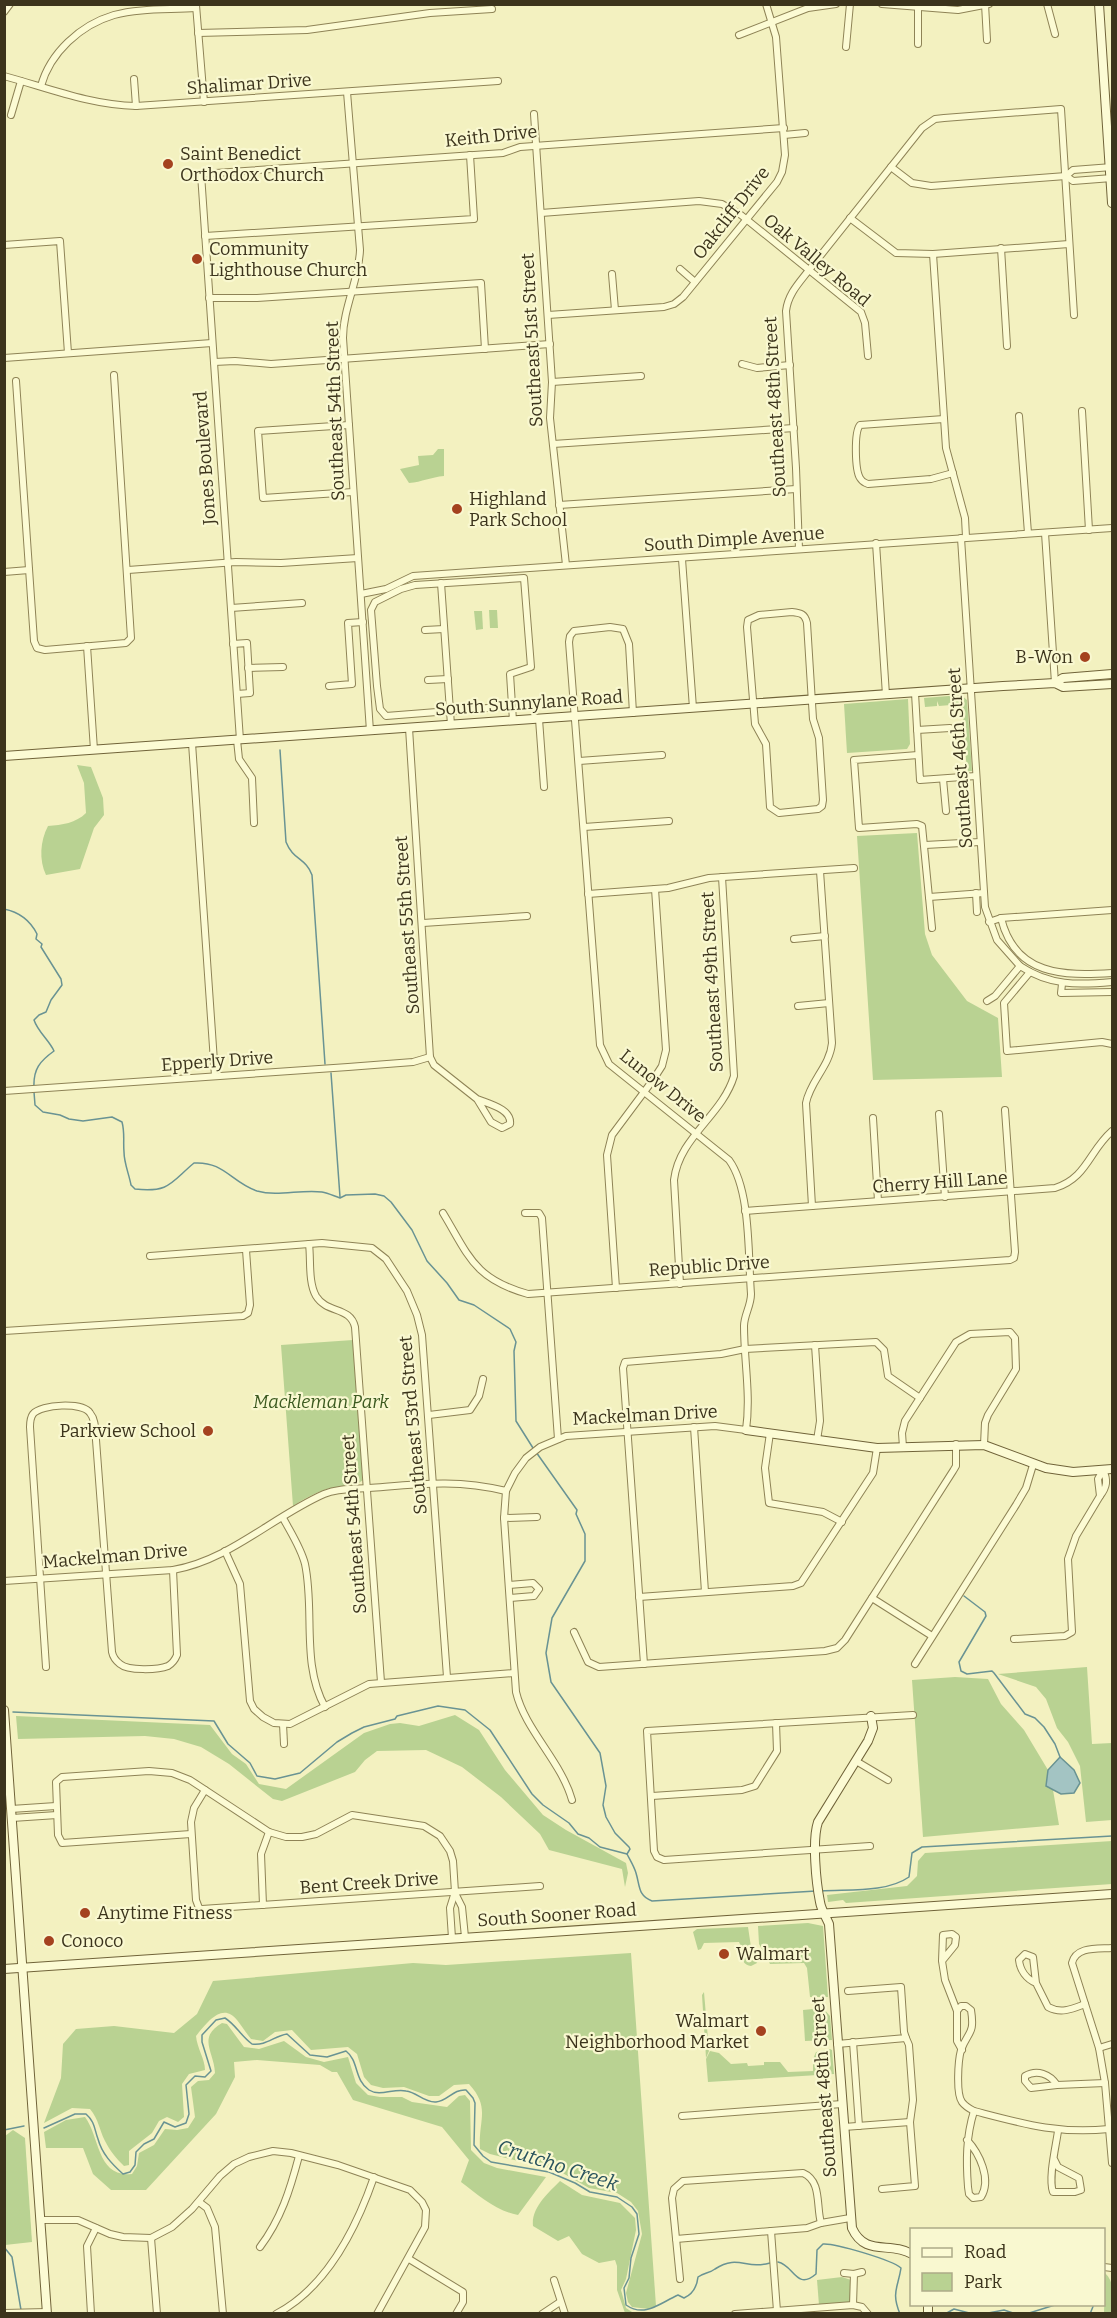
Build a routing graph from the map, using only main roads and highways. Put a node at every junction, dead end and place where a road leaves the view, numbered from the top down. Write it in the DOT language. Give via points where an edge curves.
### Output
graph roads {
  1 [pos="1099,4"];
  2 [pos="1109,107"];
  3 [pos="1111,167"];
  4 [pos="1112,178"];
  5 [pos="1113,203"];
  6 [pos="1113,674"];
  7 [pos="1055,683"];
  8 [pos="1113,684"];
  9 [pos="4,756"];
  10 [pos="746,1430"];
  11 [pos="1108,1470"];
  12 [pos="4,1710"];
  13 [pos="872,1716"];
  14 [pos="1113,1894"];
  15 [pos="824,1913"];
  16 [pos="22,1967"];
  17 [pos="4,1969"];
  18 [pos="910,2253"];
  19 [pos="47,2312"];
  1 -- 2 [label="main road"];
  2 -- 3 [label="main road"];
  3 -- 4 [label="main road"];
  4 -- 5 [label="main road"];
  6 -- 7 [label="main road, South Sunnylane Road" via="1063,678"];
  7 -- 8 [label="main road, South Sunnylane Road" via="1063,687"];
  7 -- 9 [label="main road, South Sunnylane Road"];
  10 -- 11 [label="main road, Mackelman Drive" via="877,1448 984,1445 1033,1465 1065,1471"];
  12 -- 16 [label="main road"];
  13 -- 15 [label="main road, Southeast 48th Street" via="871,1735 818,1822 818,1884"];
  14 -- 15 [label="main road, South Sooner Road"];
  15 -- 16 [label="main road, South Sooner Road"];
  15 -- 18 [label="main road, Southeast 48th Street" via="829,1924 850,2218 855,2236 864,2244"];
  16 -- 17 [label="main road, South Sooner Road"];
  16 -- 19 [label="main road"];
}
